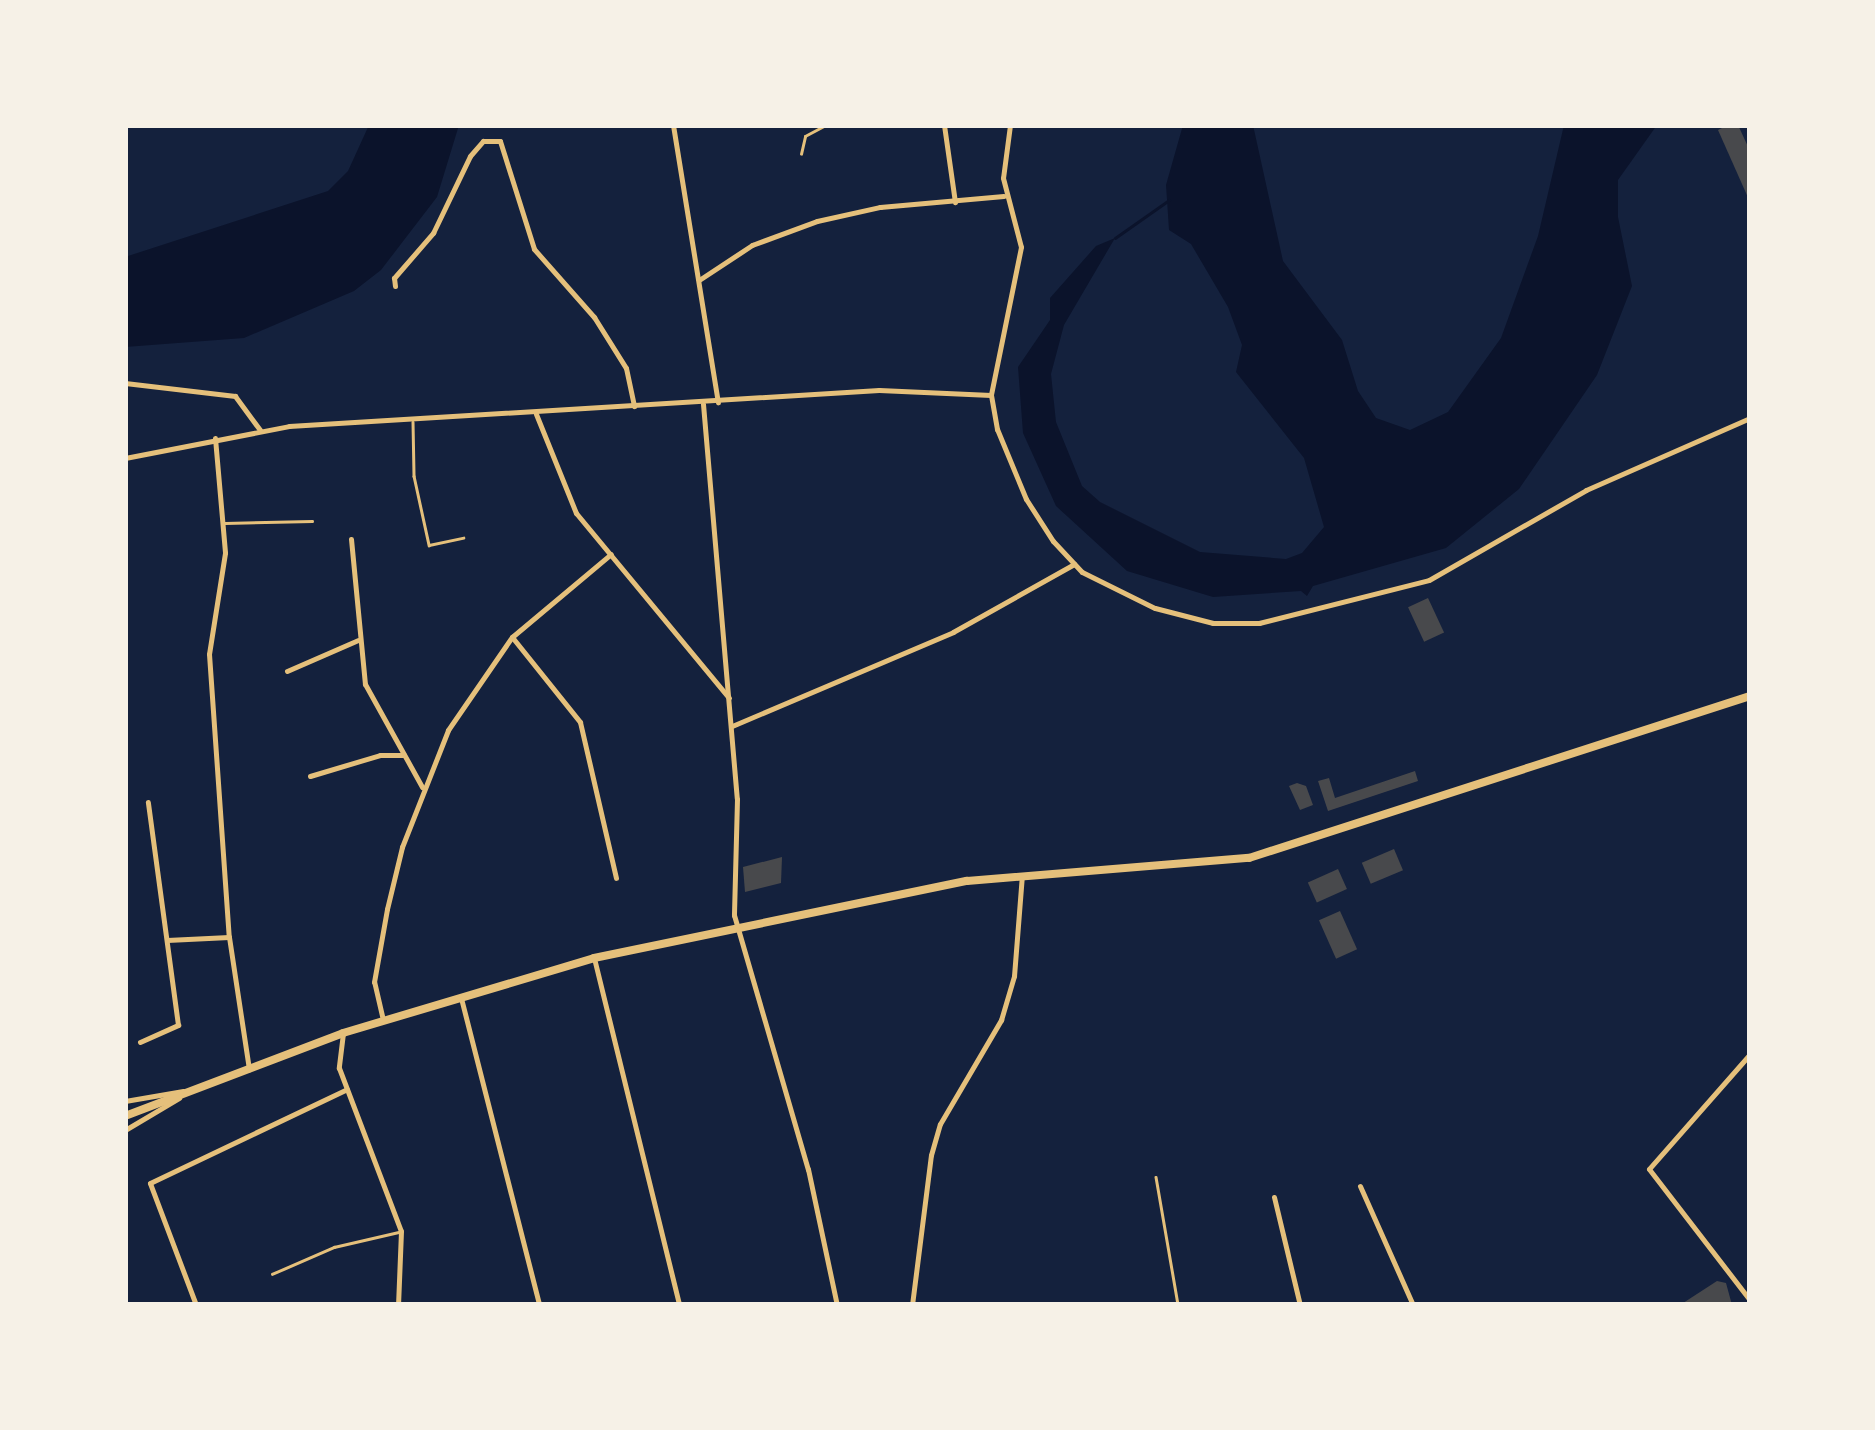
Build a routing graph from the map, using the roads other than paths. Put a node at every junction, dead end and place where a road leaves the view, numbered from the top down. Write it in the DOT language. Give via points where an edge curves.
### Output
graph roads {
  1 [pos="673,125"];
  2 [pos="826,125"];
  3 [pos="944,125"];
  4 [pos="1010,125"];
  5 [pos="801,154"];
  6 [pos="1005,196"];
  7 [pos="955,202"];
  8 [pos="699,280"];
  9 [pos="396,286"];
  10 [pos="125,383"];
  11 [pos="991,394"];
  12 [pos="718,402"];
  13 [pos="703,404"];
  14 [pos="634,406"];
  15 [pos="536,414"];
  16 [pos="1750,418"];
  17 [pos="413,421"];
  18 [pos="260,430"];
  19 [pos="216,438"];
  20 [pos="125,458"];
  21 [pos="312,521"];
  22 [pos="225,522"];
  23 [pos="463,538"];
  24 [pos="350,539"];
  25 [pos="611,554"];
  26 [pos="1074,564"];
  27 [pos="512,637"];
  28 [pos="358,640"];
  29 [pos="287,671"];
  30 [pos="1750,696"];
  31 [pos="730,699"];
  32 [pos="732,726"];
  33 [pos="404,756"];
  34 [pos="310,776"];
  35 [pos="422,787"];
  36 [pos="148,802"];
  37 [pos="1022,875"];
  38 [pos="616,878"];
  39 [pos="736,927"];
  40 [pos="229,937"];
  41 [pos="166,940"];
  42 [pos="594,958"];
  43 [pos="460,995"];
  44 [pos="383,1020"];
  45 [pos="342,1033"];
  46 [pos="140,1042"];
  47 [pos="1750,1054"];
  48 [pos="249,1069"];
  49 [pos="347,1089"];
  50 [pos="190,1092"];
  51 [pos="125,1101"];
  52 [pos="125,1116"];
  53 [pos="125,1130"];
  54 [pos="1156,1177"];
  55 [pos="1360,1186"];
  56 [pos="1274,1196"];
  57 [pos="401,1232"];
  58 [pos="272,1274"];
  59 [pos="1750,1300"];
  60 [pos="196,1305"];
  61 [pos="398,1305"];
  62 [pos="539,1305"];
  63 [pos="679,1305"];
  64 [pos="837,1305"];
  65 [pos="912,1305"];
  66 [pos="1178,1305"];
  67 [pos="1300,1305"];
  68 [pos="1413,1305"];
  1 -- 8 [label="street"];
  2 -- 5 [label="lane" via="804,136"];
  3 -- 7 [label="street"];
  4 -- 6 [label="street" via="1003,142"];
  6 -- 7 [label="street"];
  6 -- 11 [label="street" via="1021,247"];
  7 -- 8 [label="street" via="817,221 752,245"];
  8 -- 12 [label="street"];
  9 -- 14 [label="street" via="394,278 433,232 470,156 483,140 500,141 534,250 594,317 626,368"];
  10 -- 18 [label="street" via="235,396"];
  11 -- 12 [label="street" via="880,390"];
  11 -- 26 [label="street" via="1002,444 1026,499"];
  12 -- 13 [label="street"];
  13 -- 14 [label="street"];
  13 -- 31 [label="street"];
  14 -- 15 [label="street"];
  15 -- 17 [label="street"];
  15 -- 25 [label="street" via="576,512"];
  16 -- 26 [label="street" via="1552,507 1451,571 1304,615 1213,623 1155,608"];
  17 -- 18 [label="street"];
  17 -- 23 [label="lane" via="414,476 429,545"];
  18 -- 19 [label="street"];
  19 -- 20 [label="street"];
  19 -- 22 [label="street"];
  21 -- 22 [label="lane"];
  22 -- 40 [label="street" via="223,576 208,630"];
  24 -- 28 [label="street"];
  25 -- 27 [label="street"];
  25 -- 31 [label="street"];
  26 -- 32 [label="street" via="953,632"];
  27 -- 35 [label="street" via="448,730"];
  27 -- 38 [label="street" via="580,722"];
  28 -- 29 [label="street"];
  28 -- 33 [label="street" via="365,684"];
  30 -- 37 [label="highway" via="1250,858"];
  31 -- 32 [label="street"];
  32 -- 39 [label="street"];
  33 -- 34 [label="street" via="380,755"];
  33 -- 35 [label="street"];
  35 -- 44 [label="street" via="376,963"];
  36 -- 41 [label="street"];
  37 -- 39 [label="highway"];
  37 -- 65 [label="street" via="1014,976 1000,1020 957,1090 931,1155"];
  39 -- 42 [label="highway"];
  39 -- 64 [label="street" via="808,1169"];
  40 -- 41 [label="street"];
  40 -- 48 [label="street"];
  41 -- 46 [label="street" via="178,1025"];
  42 -- 43 [label="highway"];
  42 -- 63 [label="street"];
  43 -- 44 [label="highway"];
  43 -- 62 [label="street"];
  44 -- 45 [label="highway"];
  45 -- 48 [label="highway"];
  45 -- 49 [label="street" via="339,1068"];
  47 -- 59 [label="street" via="1651,1163 1650,1174"];
  48 -- 50 [label="highway"];
  49 -- 57 [label="street"];
  49 -- 60 [label="street" via="150,1183"];
  50 -- 51 [label="street"];
  50 -- 52 [label="highway"];
  50 -- 53 [label="street"];
  54 -- 66 [label="lane"];
  55 -- 68 [label="street"];
  56 -- 67 [label="street"];
  57 -- 58 [label="lane" via="334,1247"];
  57 -- 61 [label="street"];
}
